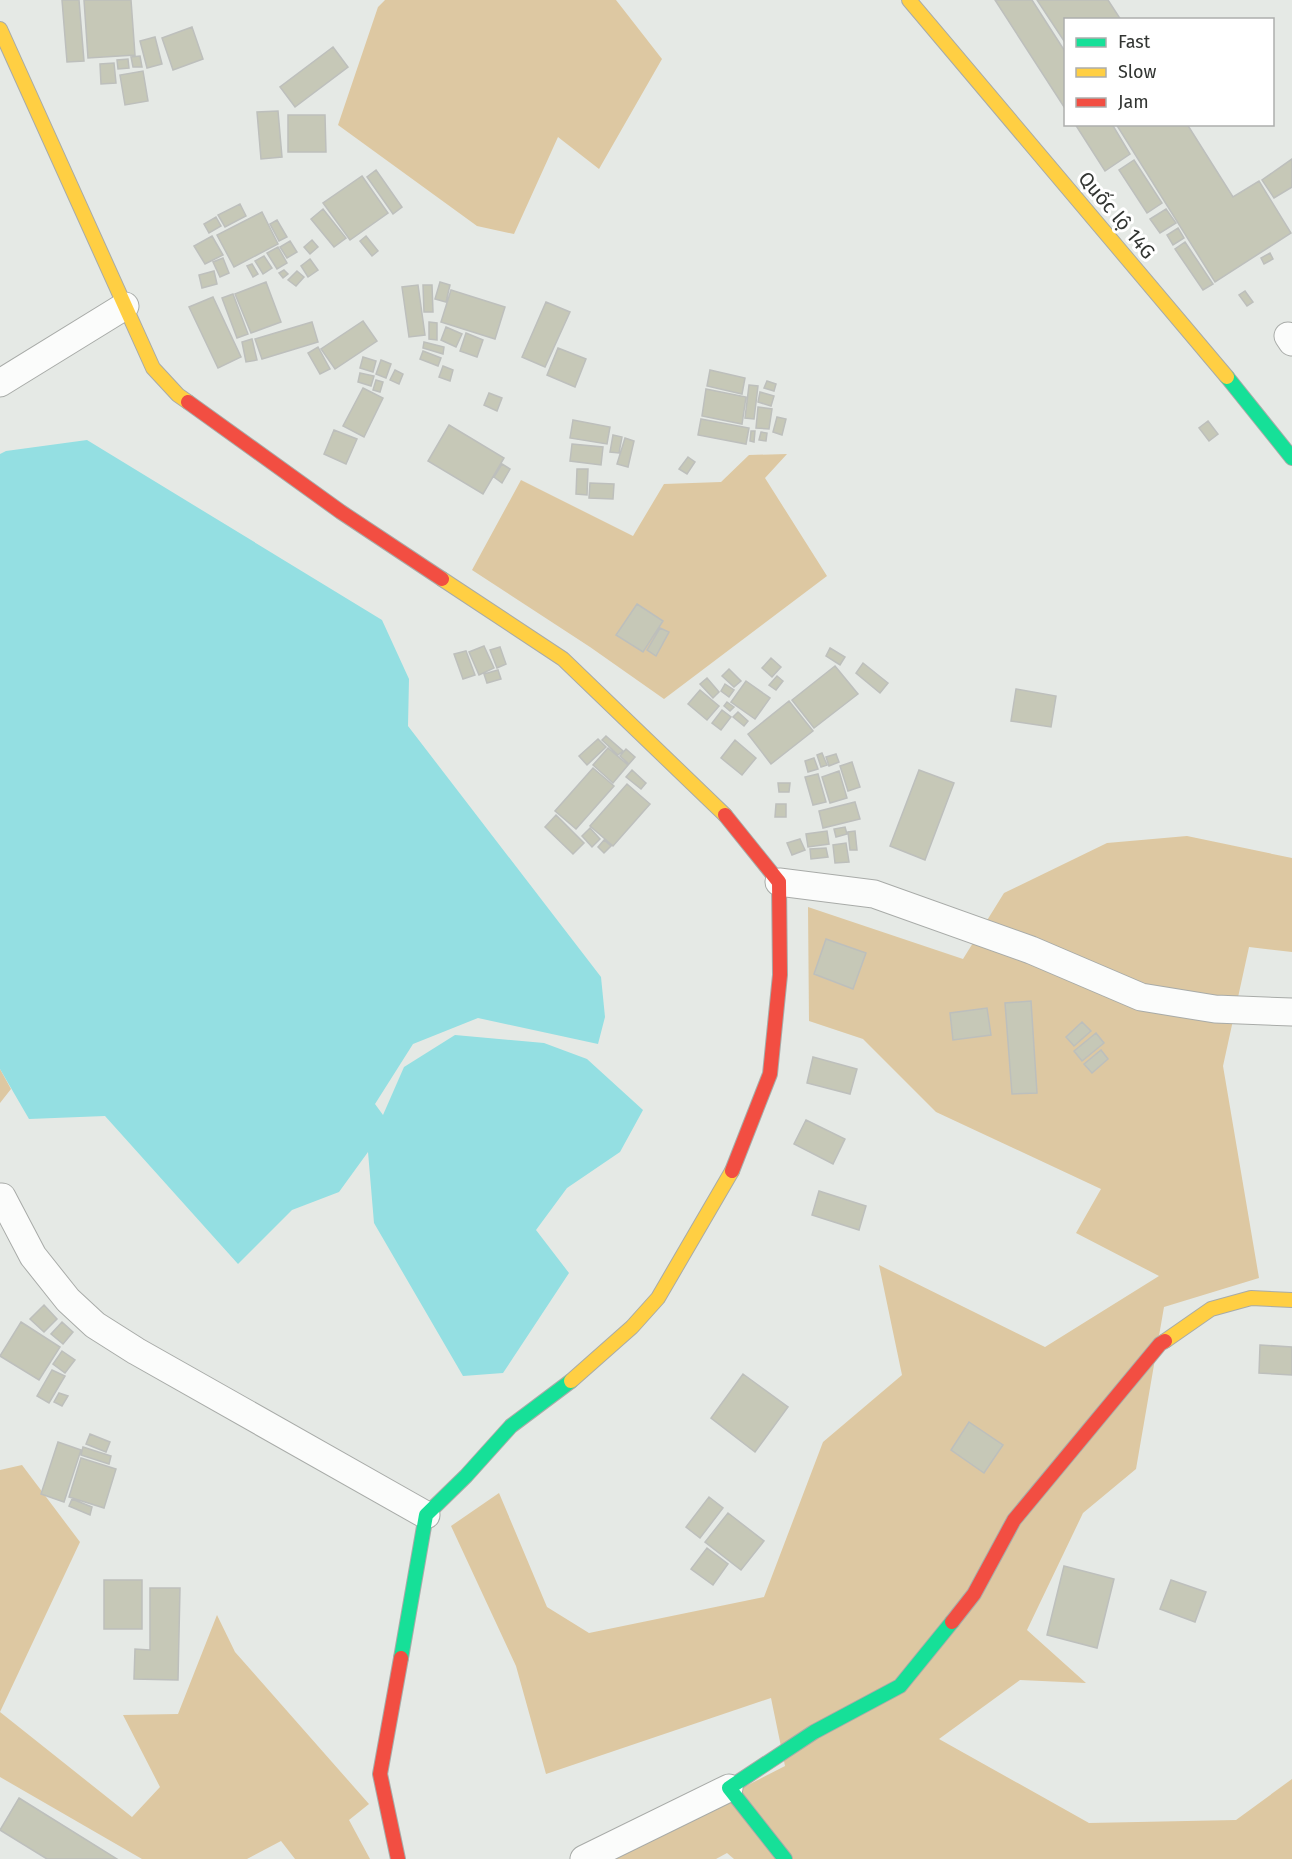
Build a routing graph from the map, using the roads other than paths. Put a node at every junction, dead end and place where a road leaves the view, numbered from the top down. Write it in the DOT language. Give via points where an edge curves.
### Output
graph roads {
  1 [pos="909,0"];
  2 [pos="0,29"];
  3 [pos="124,306"];
  4 [pos="0,383"];
  5 [pos="1292,458"];
  6 [pos="779,882"];
  7 [pos="1292,1012"];
  8 [pos="2,1197"];
  9 [pos="1292,1300"];
  10 [pos="426,1515"];
  11 [pos="729,1788"];
  12 [pos="398,1859"];
  13 [pos="584,1859"];
  14 [pos="785,1859"];
  1 -- 5 [label="street, Quốc lộ 14G" via="1199,342"];
  2 -- 3 [label="street"];
  3 -- 4 [label="street"];
  3 -- 6 [label="street" via="153,368 178,395 342,512 563,659 719,808"];
  6 -- 7 [label="street" via="874,894 1031,950 1141,997 1215,1009"];
  6 -- 10 [label="street" via="780,975 770,1074 731,1173 658,1298 632,1327 568,1383 511,1426"];
  8 -- 10 [label="street" via="33,1256 68,1300 95,1325"];
  9 -- 11 [label="street" via="1251,1298 1211,1309 1160,1344 1014,1520 974,1594 900,1686 814,1732"];
  10 -- 12 [label="street" via="380,1774"];
  11 -- 13 [label="street"];
  11 -- 14 [label="street"];
}
